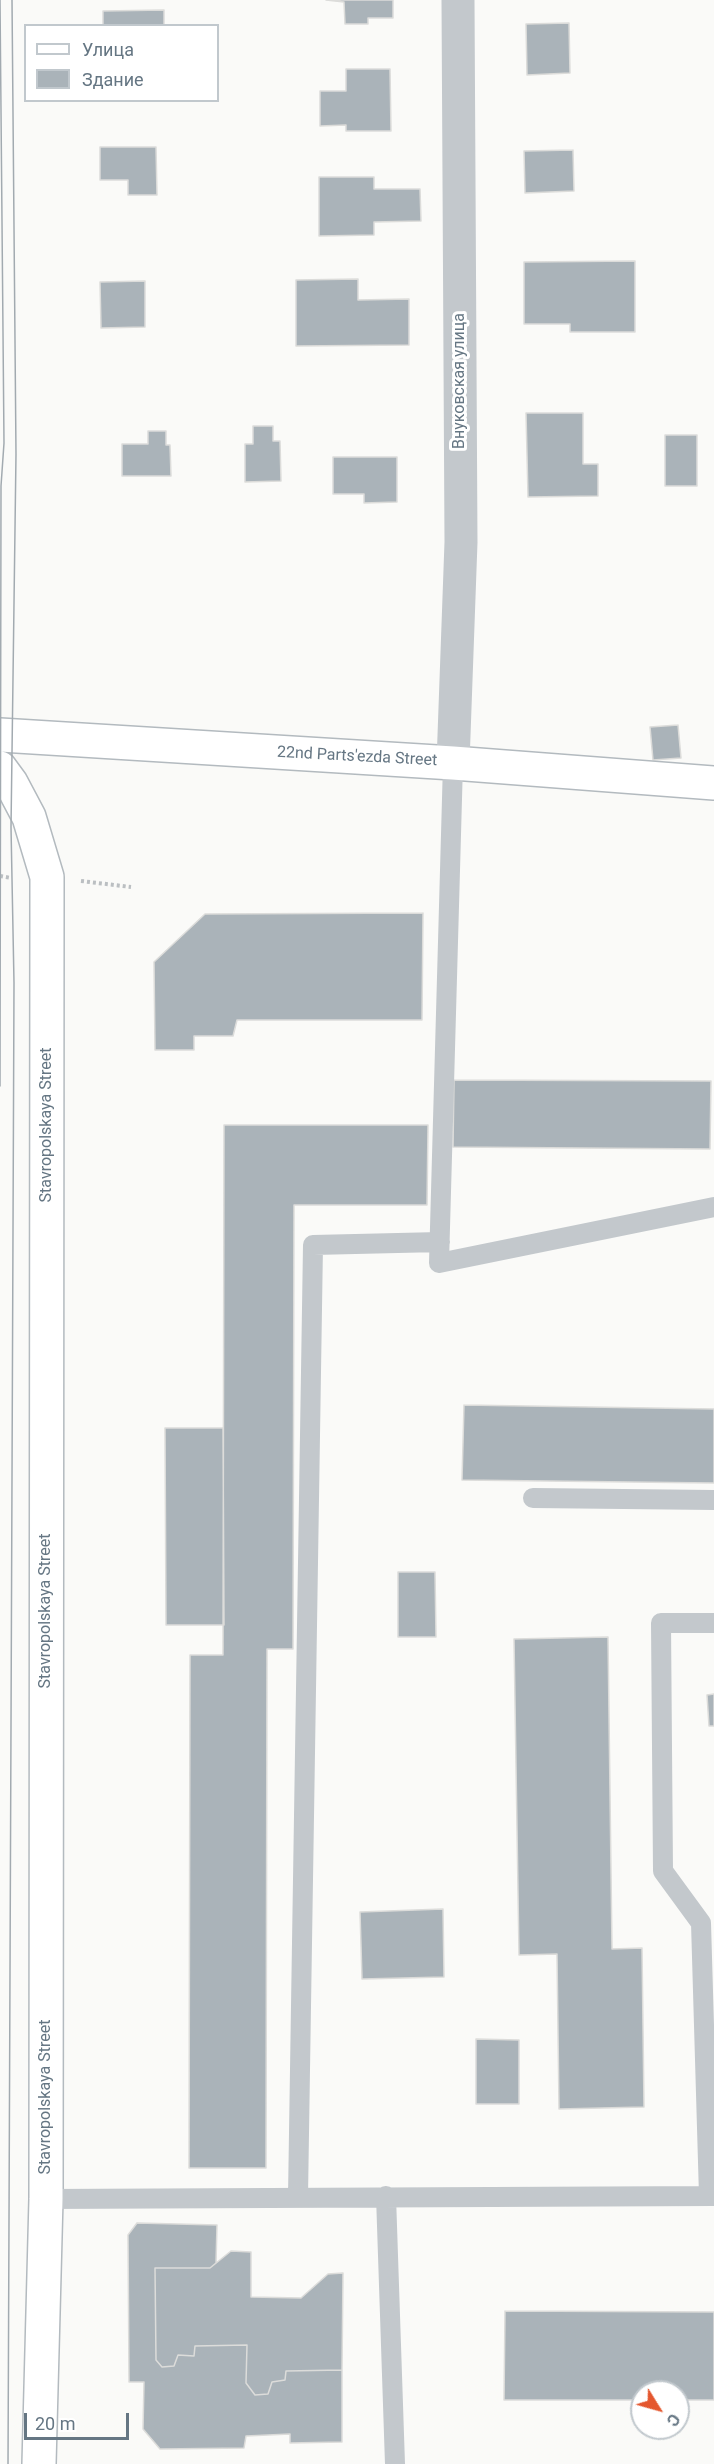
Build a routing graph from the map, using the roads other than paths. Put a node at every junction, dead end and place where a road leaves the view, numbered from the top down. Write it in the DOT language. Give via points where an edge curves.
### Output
graph roads {
  1 [pos="458,0"];
  2 [pos="0,735"];
  3 [pos="453,763"];
  4 [pos="0,768"];
  5 [pos="714,783"];
  6 [pos="714,1207"];
  7 [pos="440,1242"];
  8 [pos="533,1498"];
  9 [pos="714,1500"];
  10 [pos="714,1623"];
  11 [pos="298,2196"];
  12 [pos="386,2196"];
  13 [pos="712,2196"];
  14 [pos="46,2199"];
  15 [pos="39,2464"];
  16 [pos="395,2464"];
  1 -- 3 [label="street, Внуковская улица" via="461,542"];
  2 -- 3 [label="street, 22nd Parts'ezda Street"];
  3 -- 5 [label="street, 22nd Parts'ezda Street"];
  3 -- 7 [label="lane"];
  4 -- 14 [label="street, Stavropolskaya Street" via="29,817 47,878"];
  6 -- 7 [label="lane" via="439,1263"];
  7 -- 11 [label="lane" via="313,1245"];
  8 -- 9 [label="lane"];
  10 -- 13 [label="lane" via="661,1623 663,1871 701,1923"];
  11 -- 12 [label="lane"];
  11 -- 14 [label="lane"];
  12 -- 13 [label="lane"];
  12 -- 16 [label="lane"];
  14 -- 15 [label="street, Stavropolskaya Street"];
}
